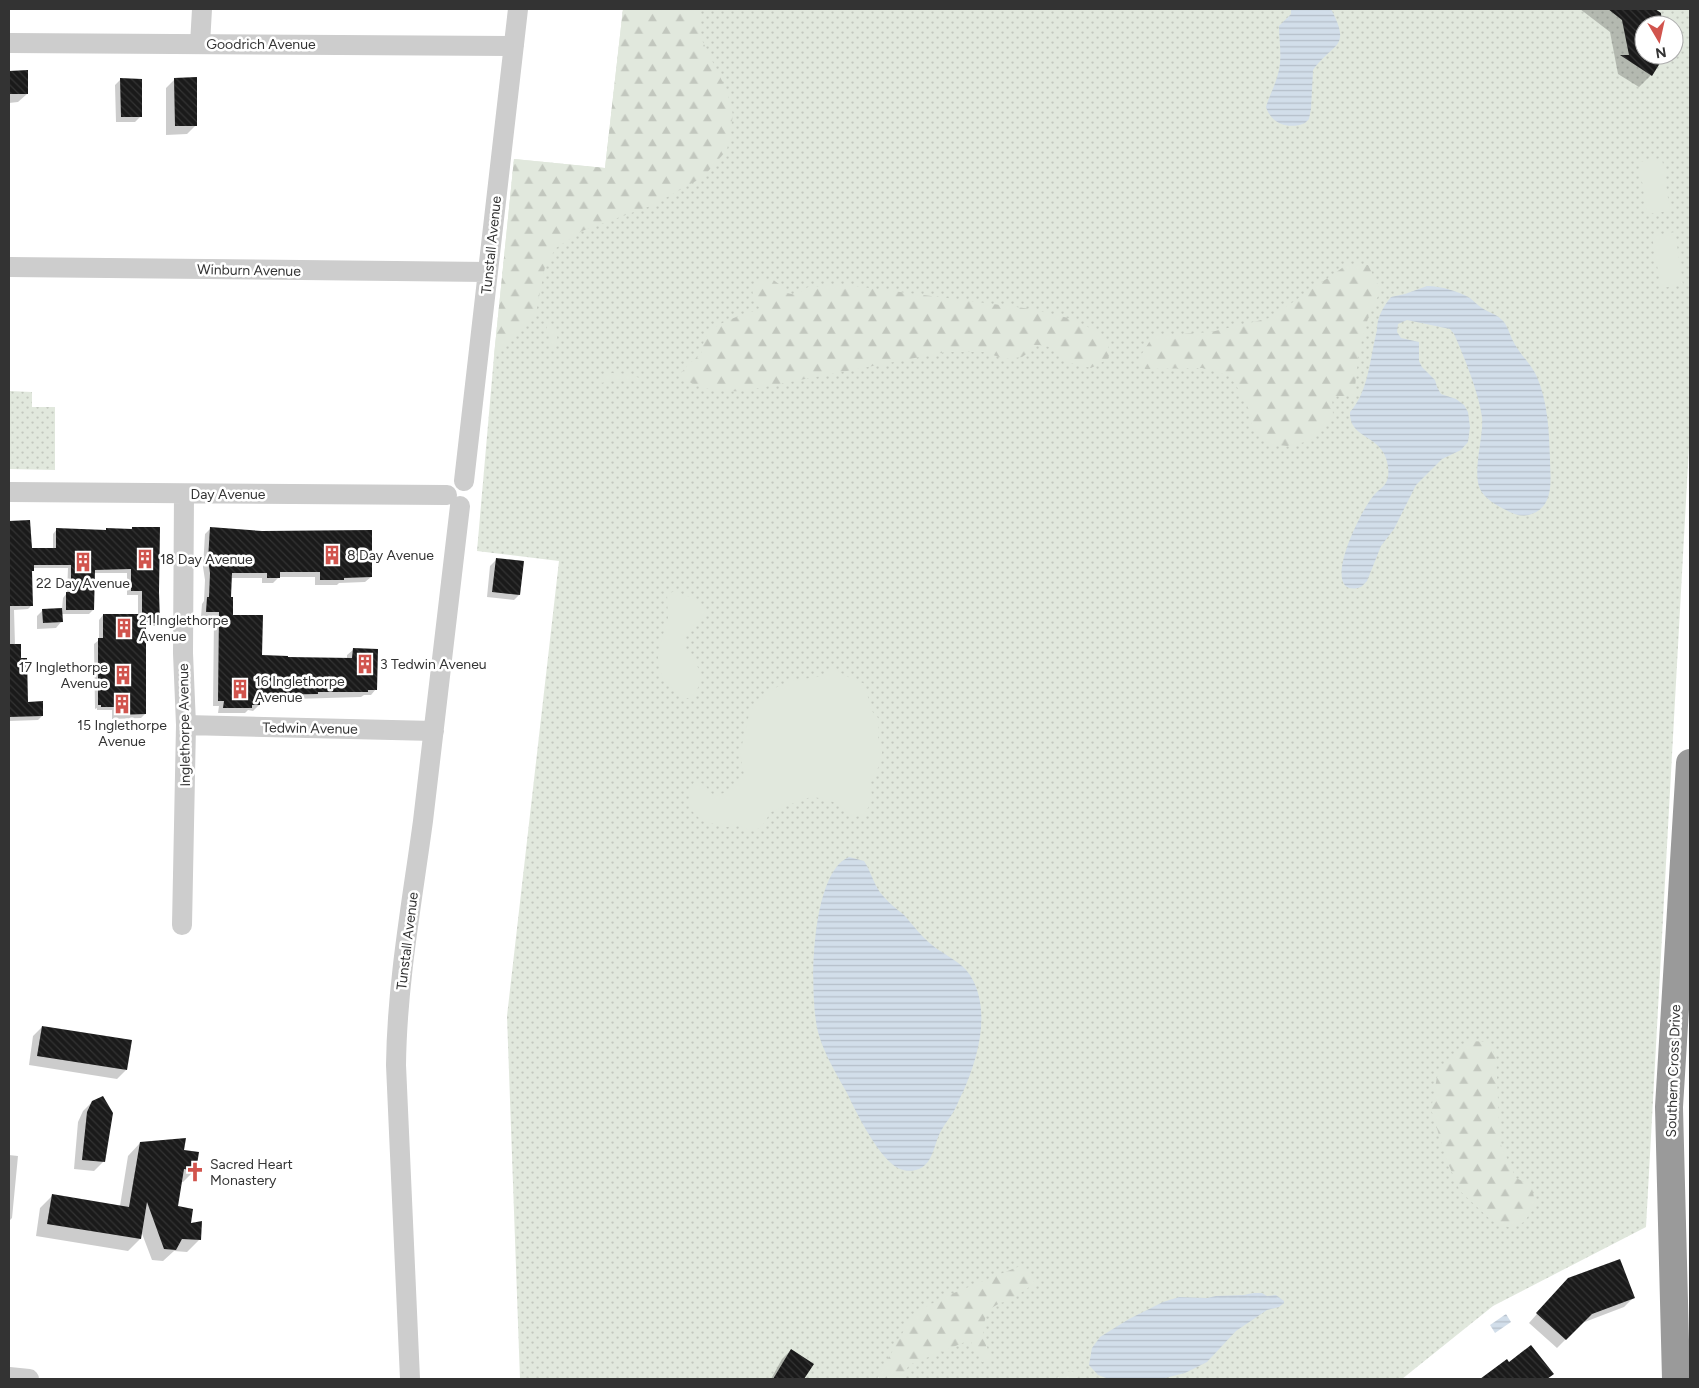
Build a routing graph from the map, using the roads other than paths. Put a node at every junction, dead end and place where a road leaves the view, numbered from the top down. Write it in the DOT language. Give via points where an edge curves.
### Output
graph roads {
  1 [pos="202,9"];
  2 [pos="518,9"];
  3 [pos="9,43"];
  4 [pos="200,44"];
  5 [pos="514,46"];
  6 [pos="9,268"];
  7 [pos="488,272"];
  8 [pos="9,492"];
  9 [pos="184,494"];
  10 [pos="453,500"];
  11 [pos="186,725"];
  12 [pos="434,730"];
  13 [pos="1690,763"];
  14 [pos="182,925"];
  15 [pos="9,1377"];
  16 [pos="29,1379"];
  17 [pos="410,1379"];
  18 [pos="1676,1379"];
  1 -- 4 [label="street"];
  2 -- 5 [label="street, Tunstall Avenue"];
  3 -- 4 [label="street, Goodrich Avenue"];
  4 -- 5 [label="street, Goodrich Avenue"];
  5 -- 7 [label="street, Tunstall Avenue"];
  6 -- 7 [label="street, Winburn Avenue"];
  7 -- 10 [label="street, Tunstall Avenue" via="464,480 451,483 447,489"];
  8 -- 9 [label="street, Day Avenue"];
  9 -- 10 [label="street, Day Avenue"];
  9 -- 11 [label="street, Inglethorpe Avenue"];
  10 -- 12 [label="street, Tunstall Avenue"];
  11 -- 12 [label="street, Tedwin Avenue"];
  11 -- 14 [label="street, Inglethorpe Avenue"];
  12 -- 17 [label="street, Tunstall Avenue" via="396,1033"];
  13 -- 18 [label="highway, Southern Cross Drive" via="1669,1107"];
  15 -- 16 [label="street"];
}
